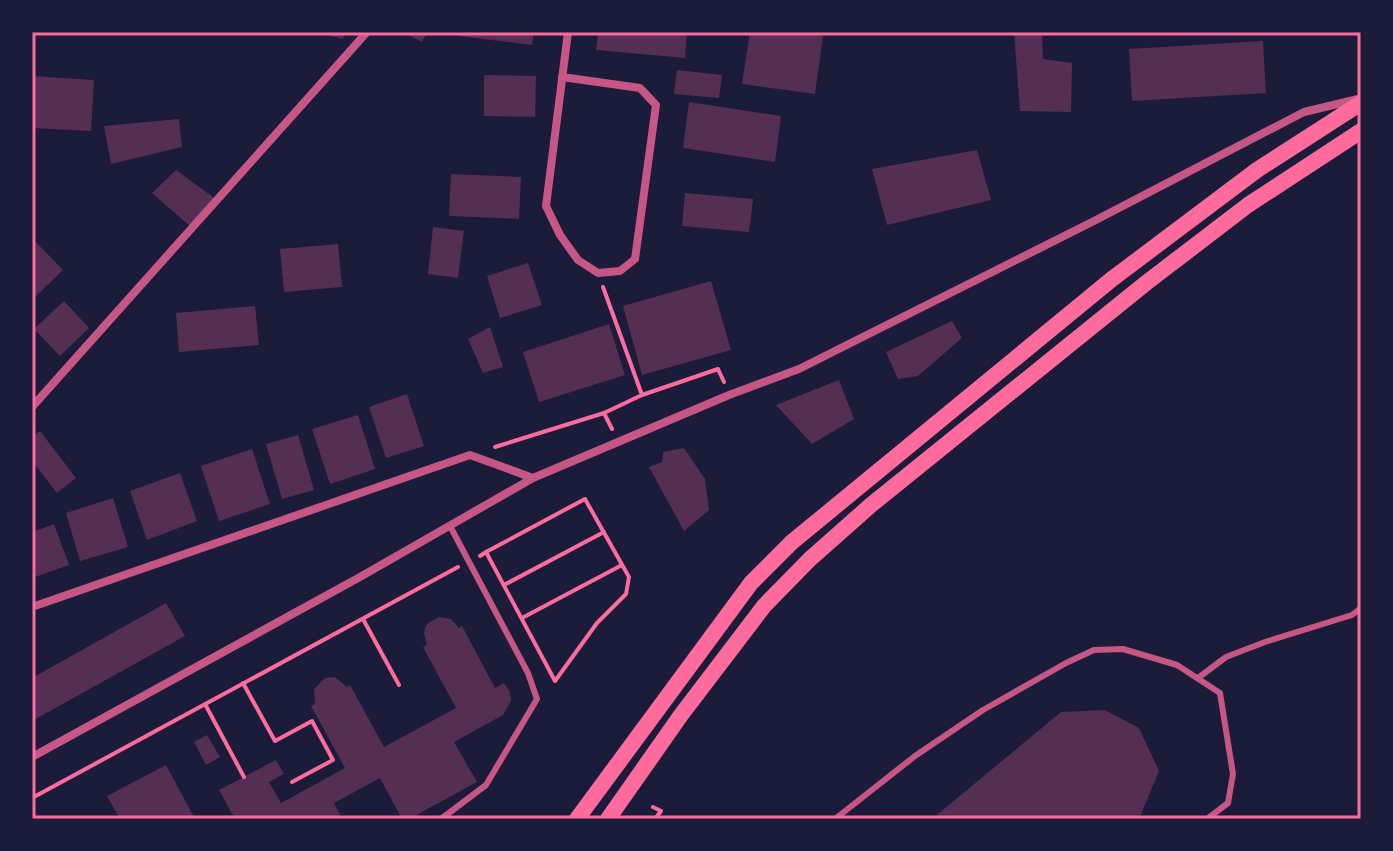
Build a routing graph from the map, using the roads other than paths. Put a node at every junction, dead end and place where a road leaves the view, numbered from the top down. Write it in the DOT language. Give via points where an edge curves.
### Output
graph roads {
  1 [pos="367,32"];
  2 [pos="568,32"];
  3 [pos="562,77"];
  4 [pos="1361,100"];
  5 [pos="1361,131"];
  6 [pos="32,407"];
  7 [pos="533,478"];
  8 [pos="450,526"];
  9 [pos="32,607"];
  10 [pos="1361,608"];
  11 [pos="1198,678"];
  12 [pos="32,757"];
  13 [pos="441,819"];
  14 [pos="577,819"];
  15 [pos="608,819"];
  16 [pos="835,819"];
  17 [pos="1207,819"];
  1 -- 6 [label="street"];
  2 -- 3 [label="street"];
  3 -- 3 [label="street" via="546,206 578,260 598,273 620,271 635,259 656,105 640,88"];
  4 -- 7 [label="street" via="1304,112 799,369"];
  4 -- 14 [label="main road" via="1112,279 792,542 751,583"];
  5 -- 15 [label="main road" via="1248,205 1146,283 810,559 764,606"];
  7 -- 8 [label="street"];
  7 -- 9 [label="street" via="470,455"];
  8 -- 12 [label="street"];
  8 -- 13 [label="lane" via="537,699 486,785"];
  10 -- 11 [label="lane" via="1226,657"];
  11 -- 16 [label="lane" via="1177,665 1123,649 1094,650 983,710"];
  11 -- 17 [label="lane" via="1220,693 1233,774 1228,803"];
}
